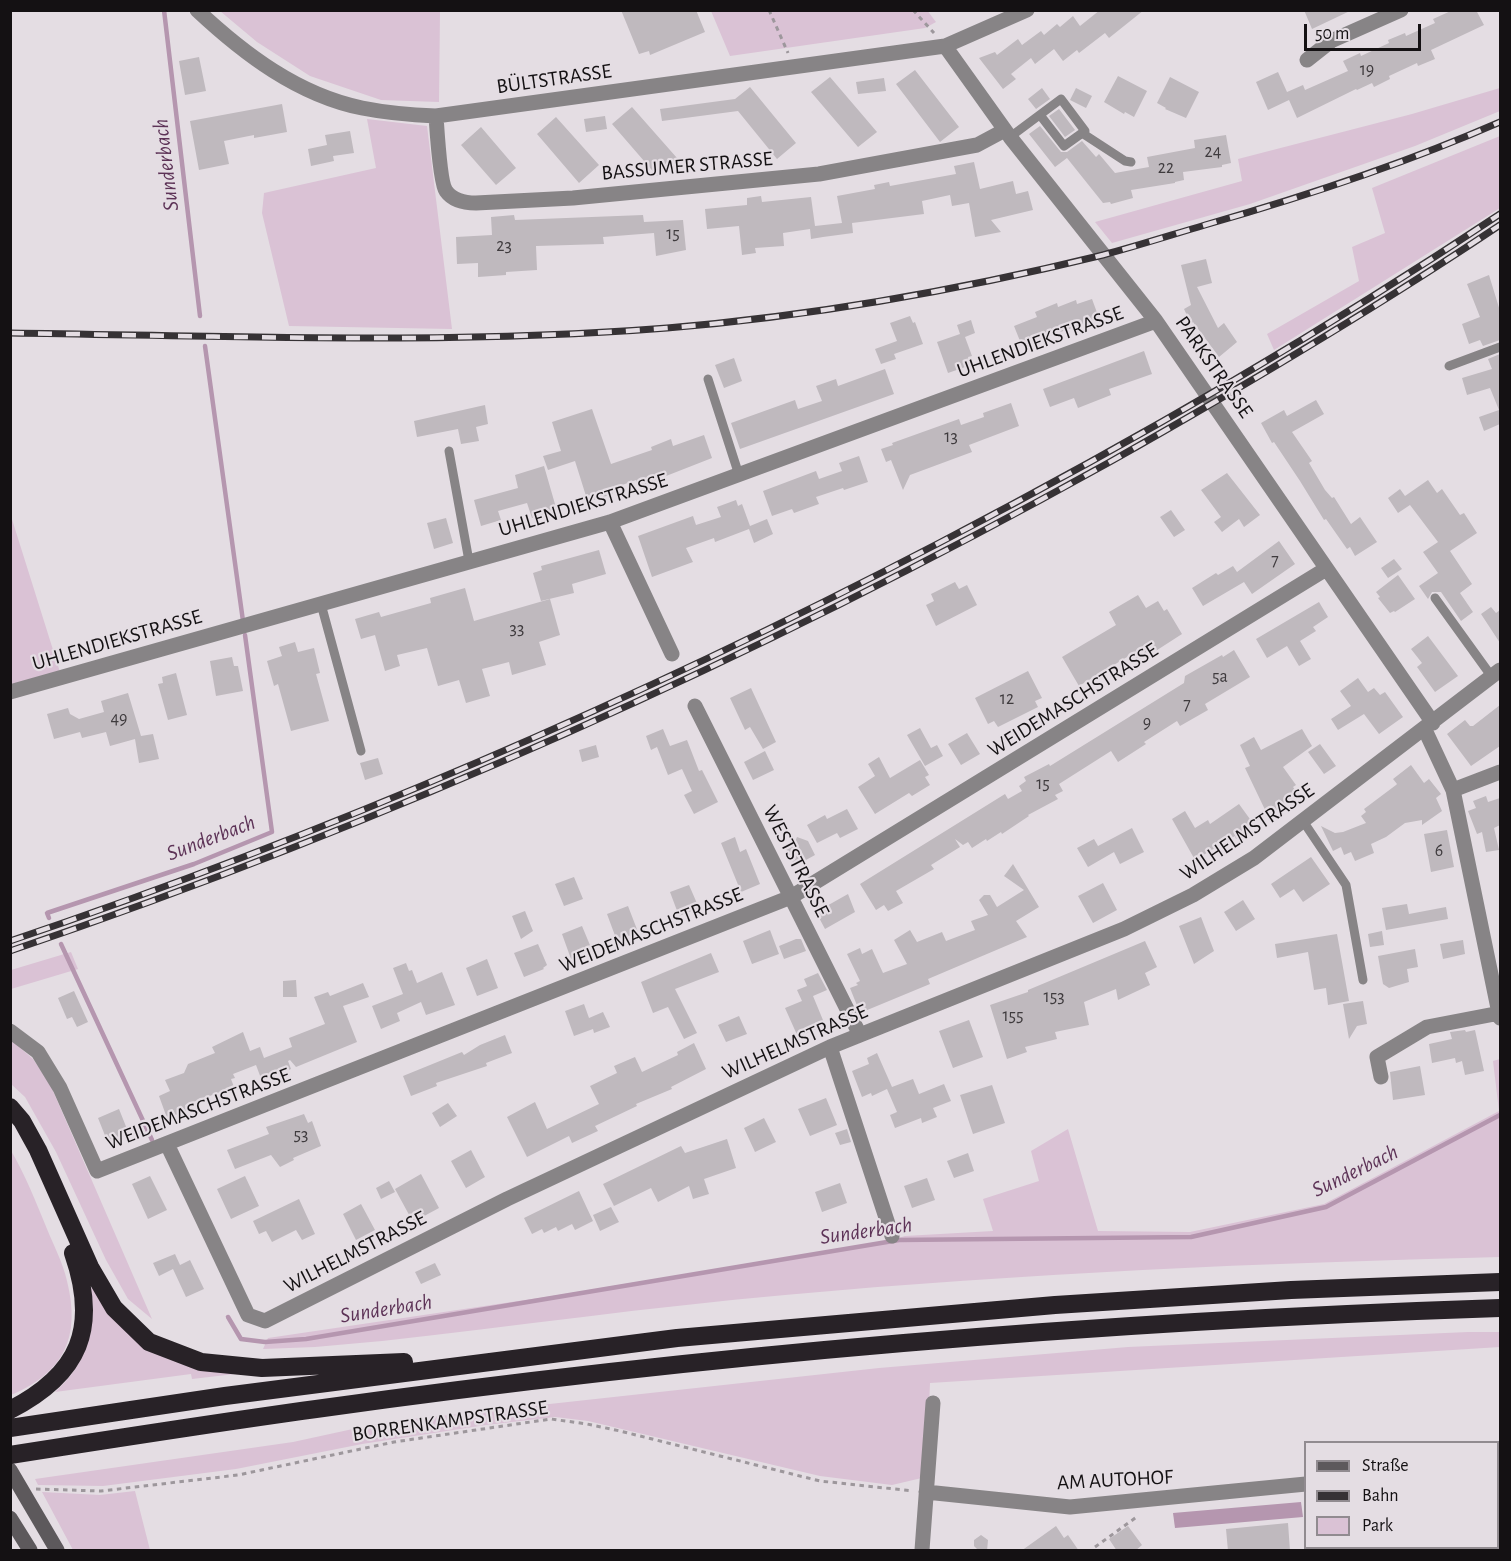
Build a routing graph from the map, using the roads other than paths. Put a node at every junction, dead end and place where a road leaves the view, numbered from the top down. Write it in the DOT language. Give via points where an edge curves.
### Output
graph roads {
  1 [pos="196,10"];
  2 [pos="1027,10"];
  3 [pos="1401,10"];
  4 [pos="945,46"];
  5 [pos="1307,60"];
  6 [pos="1040,115"];
  7 [pos="436,116"];
  8 [pos="1082,133"];
  9 [pos="1007,134"];
  10 [pos="1131,162"];
  11 [pos="1156,321"];
  12 [pos="1500,347"];
  13 [pos="1449,366"];
  14 [pos="708,379"];
  15 [pos="449,451"];
  16 [pos="739,475"];
  17 [pos="610,522"];
  18 [pos="470,561"];
  19 [pos="1326,569"];
  20 [pos="1435,598"];
  21 [pos="321,604"];
  22 [pos="672,654"];
  23 [pos="1496,674"];
  24 [pos="10,692"];
  25 [pos="695,706"];
  26 [pos="1429,726"];
  27 [pos="361,751"];
  28 [pos="1500,772"];
  29 [pos="1453,790"];
  30 [pos="1303,821"];
  31 [pos="791,897"];
  32 [pos="1363,980"];
  33 [pos="1500,1015"];
  34 [pos="10,1031"];
  35 [pos="860,1035"];
  36 [pos="830,1047"];
  37 [pos="1382,1077"];
  38 [pos="10,1107"];
  39 [pos="10,1122"];
  40 [pos="167,1144"];
  41 [pos="892,1236"];
  42 [pos="1500,1282"];
  43 [pos="1500,1308"];
  44 [pos="520,1358"];
  45 [pos="933,1403"];
  46 [pos="10,1410"];
  47 [pos="10,1428"];
  48 [pos="10,1455"];
  49 [pos="10,1470"];
  50 [pos="1304,1484"];
  51 [pos="926,1492"];
  52 [pos="11,1519"];
  53 [pos="30,1551"];
  54 [pos="57,1551"];
  55 [pos="922,1551"];
  1 -- 7 [label="street, BÜLTSTRASSE" via="256,61 320,95 360,108"];
  2 -- 4 [label="street, BÜLTSTRASSE"];
  3 -- 5 [label="street" via="1331,41"];
  4 -- 7 [label="street, BÜLTSTRASSE"];
  4 -- 9 [label="street, PARKSTRASSE"];
  6 -- 8 [label="lane" via="1064,146"];
  6 -- 8 [label="lane" via="1061,99 1085,131"];
  6 -- 9 [label="lane"];
  7 -- 9 [label="street, BASSUMER STRASSE" via="444,187 453,198 469,203 573,198 819,174 978,145"];
  8 -- 10 [label="lane"];
  9 -- 11 [label="street, PARKSTRASSE"];
  11 -- 16 [label="street, UHLENDIEKSTRASSE"];
  11 -- 19 [label="street, PARKSTRASSE"];
  12 -- 13 [label="lane"];
  14 -- 16 [label="lane"];
  15 -- 18 [label="lane"];
  16 -- 17 [label="street, UHLENDIEKSTRASSE"];
  17 -- 18 [label="street, UHLENDIEKSTRASSE"];
  17 -- 22 [label="street"];
  18 -- 21 [label="street, UHLENDIEKSTRASSE"];
  19 -- 26 [label="street, PARKSTRASSE"];
  19 -- 31 [label="street, WEIDEMASCHSTRASSE"];
  20 -- 23 [label="lane"];
  21 -- 24 [label="street, UHLENDIEKSTRASSE"];
  21 -- 27 [label="lane"];
  23 -- 26 [label="street, WILHELMSTRASSE"];
  25 -- 31 [label="street, WESTSTRASSE"];
  26 -- 29 [label="street, PARKSTRASSE"];
  26 -- 30 [label="street, WILHELMSTRASSE"];
  28 -- 29 [label="street"];
  29 -- 33 [label="street, PARKSTRASSE"];
  30 -- 32 [label="lane" via="1346,885"];
  30 -- 35 [label="street, WILHELMSTRASSE" via="1254,858 1193,895 1124,929"];
  31 -- 35 [label="street, WESTSTRASSE"];
  31 -- 40 [label="street, WEIDEMASCHSTRASSE"];
  33 -- 37 [label="street" via="1427,1027 1377,1057"];
  34 -- 40 [label="street, WEIDEMASCHSTRASSE" via="39,1052 60,1088 97,1171"];
  35 -- 36 [label="street, WILHELMSTRASSE"];
  36 -- 40 [label="street, WILHELMSTRASSE" via="507,1199 265,1322 248,1315"];
  36 -- 41 [label="street"];
  38 -- 44 [label="highway" via="38,1150 90,1267 114,1308 149,1342 201,1362 262,1368"];
  39 -- 46 [label="highway" via="32,1160 69,1244 82,1287 85,1315 77,1351 63,1373 34,1398"];
  42 -- 44 [label="highway" via="1055,1305 678,1338"];
  43 -- 48 [label="highway" via="1212,1321 831,1350 317,1409"];
  44 -- 47 [label="highway"];
  45 -- 51 [label="street"];
  49 -- 54 [label="main road"];
  50 -- 51 [label="street, AM AUTOHOF" via="1070,1507"];
  51 -- 55 [label="street"];
  52 -- 53 [label="main road"];
}
